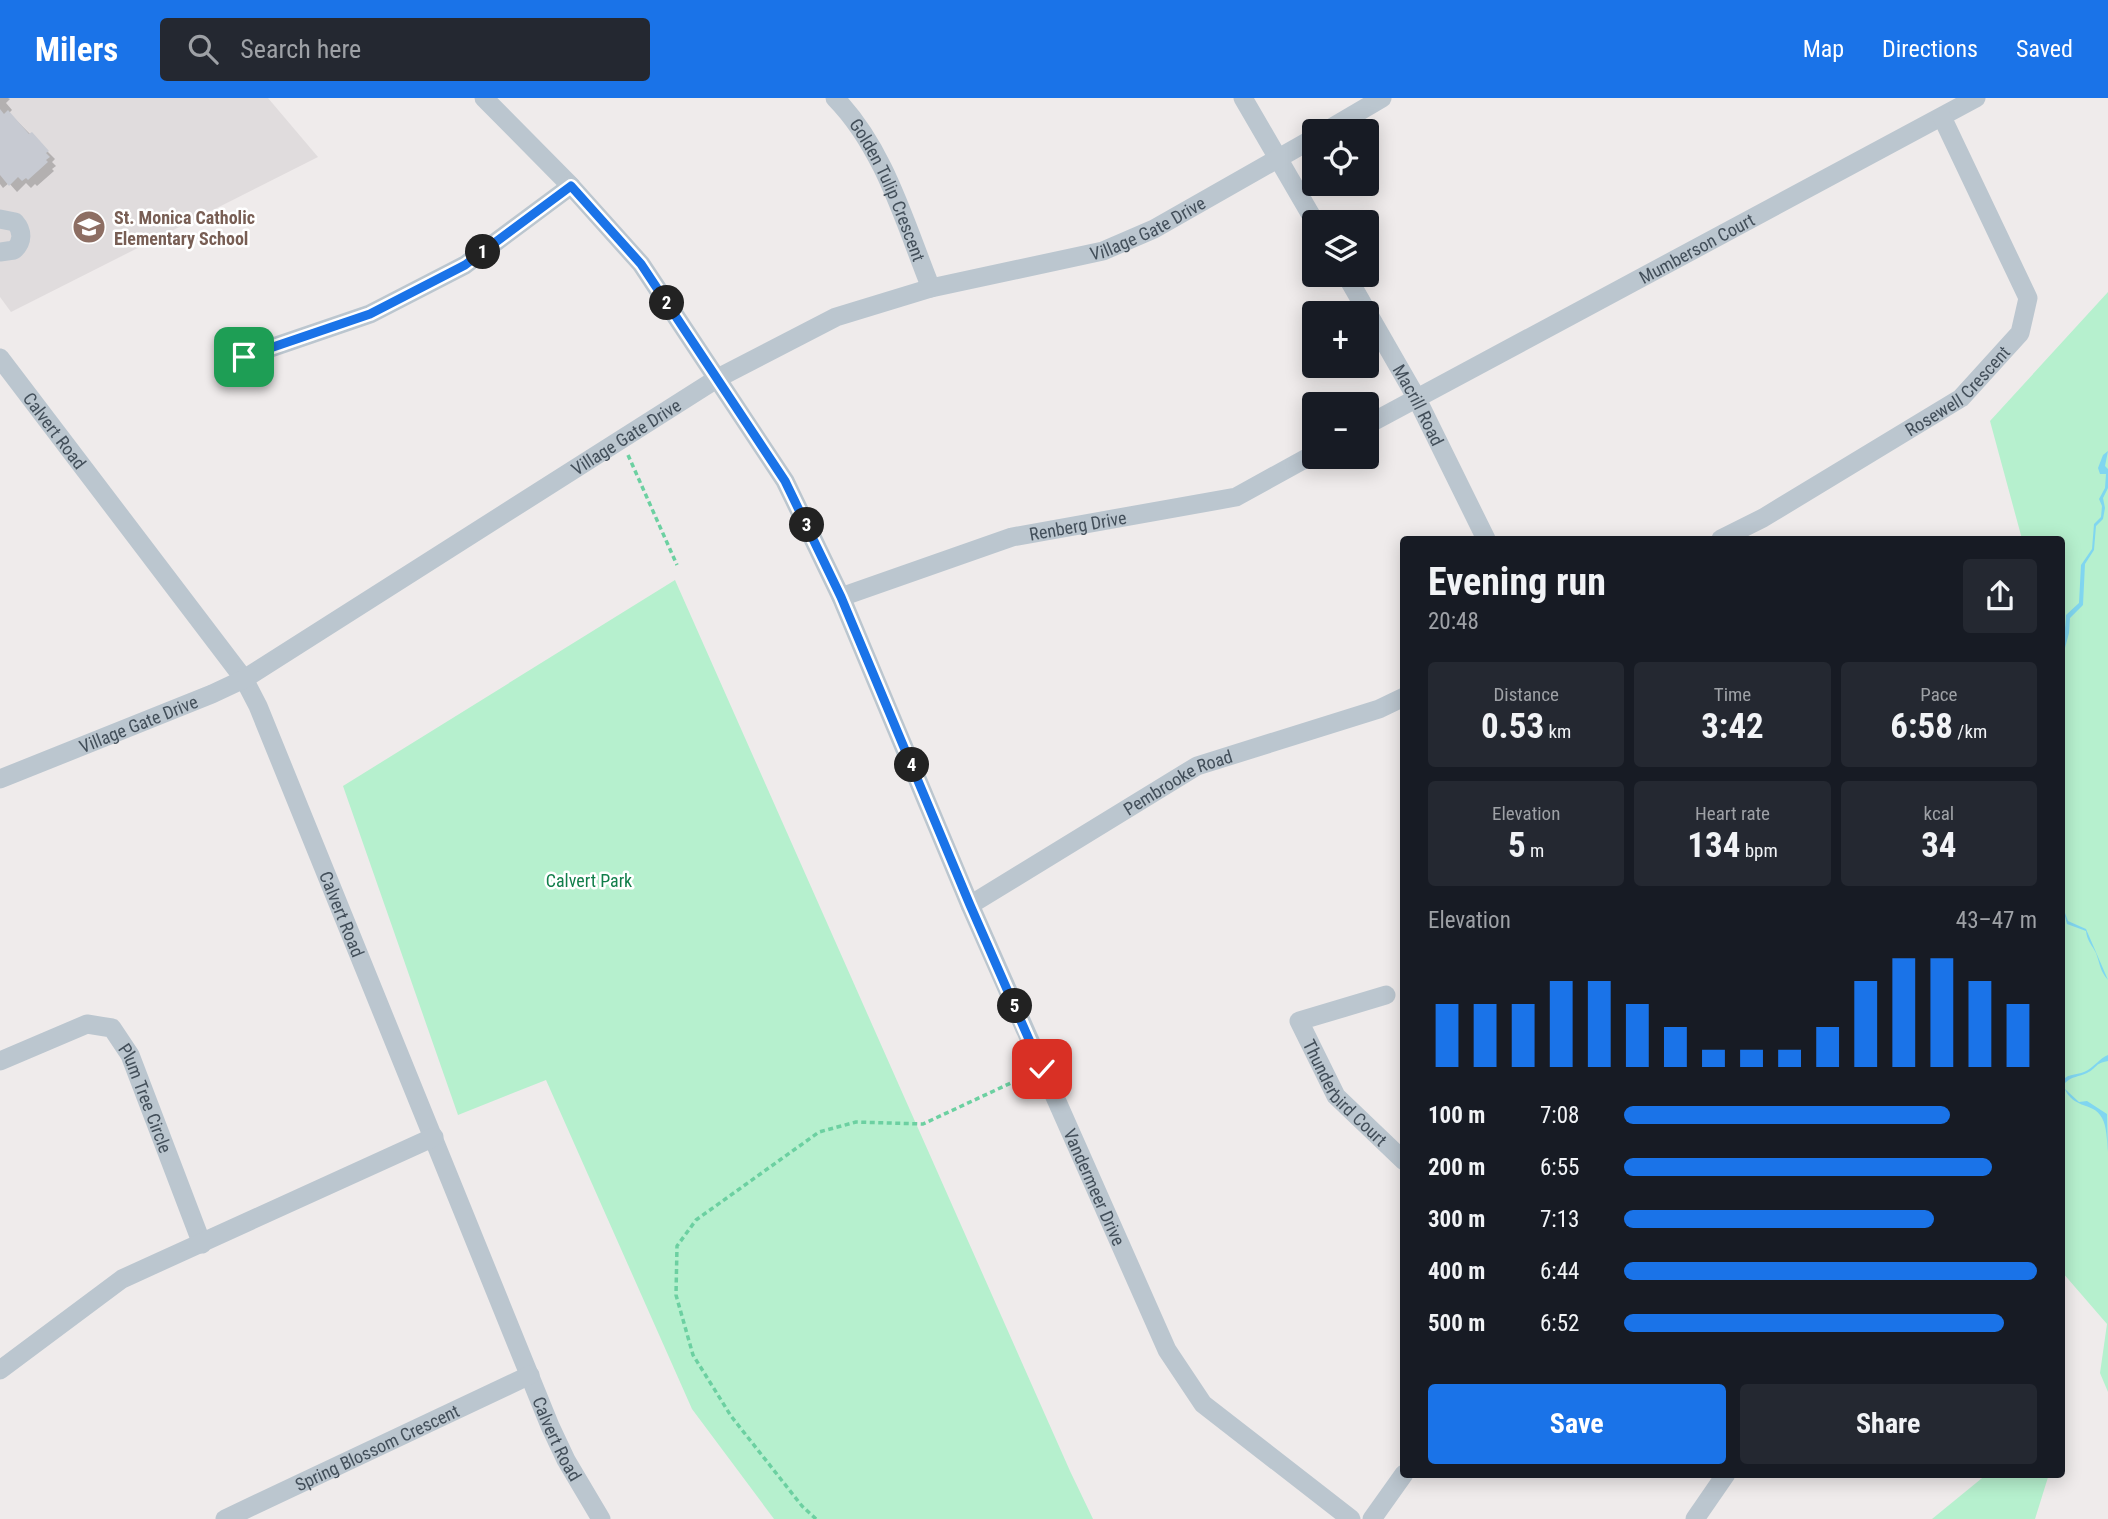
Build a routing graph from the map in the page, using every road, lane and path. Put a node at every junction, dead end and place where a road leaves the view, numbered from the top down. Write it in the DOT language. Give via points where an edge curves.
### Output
graph roads {
  1 [pos="484,98"];
  2 [pos="835,98"];
  3 [pos="1243,98"];
  4 [pos="1382,98"];
  5 [pos="1976,98"];
  6 [pos="1942,117"];
  7 [pos="1346,119"];
  8 [pos="1302,145"];
  9 [pos="1279,159"];
  10 [pos="571,186"];
  11 [pos="1308,210"];
  12 [pos="0,219"];
  13 [pos="0,252"];
  14 [pos="1353,287"];
  15 [pos="931,288"];
  16 [pos="244,357"];
  17 [pos="0,358"];
  18 [pos="718,379"];
  19 [pos="1416,397"];
  20 [pos="1379,418"];
  21 [pos="621,440"];
  22 [pos="1302,461"];
  23 [pos="1485,536"];
  24 [pos="1727,536"];
  25 [pos="677,565"];
  26 [pos="841,597"];
  27 [pos="244,679"];
  28 [pos="1400,699"];
  29 [pos="0,779"];
  30 [pos="970,905"];
  31 [pos="1387,995"];
  32 [pos="0,1061"];
  33 [pos="1042,1069"];
  34 [pos="434,1137"];
  35 [pos="1400,1157"];
  36 [pos="202,1244"];
  37 [pos="0,1370"];
  38 [pos="530,1376"];
  39 [pos="1401,1478"];
  40 [pos="1723,1478"];
  41 [pos="225,1519"];
  42 [pos="601,1519"];
  43 [pos="816,1519"];
  44 [pos="1351,1519"];
  45 [pos="1372,1519"];
  46 [pos="1695,1519"];
  1 -- 10 [label="street"];
  2 -- 15 [label="street, Golden Tulip Crescent" via="865,135"];
  3 -- 9 [label="street"];
  4 -- 7 [label="street"];
  5 -- 6 [label="street, Mumberson Court"];
  6 -- 19 [label="street, Mumberson Court"];
  6 -- 24 [label="street, Rosewell Crescent" via="2028,298 2020,333 1961,398"];
  8 -- 9 [label="street, Village Gate Drive"];
  9 -- 11 [label="street"];
  9 -- 15 [label="street, Village Gate Drive" via="1154,229 1103,251"];
  10 -- 16 [label="street" via="465,265 370,314"];
  10 -- 18 [label="street" via="641,264"];
  12 -- 13 [label="street" via="15,222 21,235 14,250"];
  14 -- 19 [label="street, Macrill Road"];
  15 -- 18 [label="street, Village Gate Drive" via="836,317"];
  17 -- 27 [label="street, Calvert Road"];
  18 -- 21 [label="street, Village Gate Drive"];
  18 -- 26 [label="street, Vandermeer Drive" via="785,481"];
  19 -- 20 [label="street"];
  19 -- 23 [label="street, Macrill Road"];
  21 -- 25 [label="path"];
  21 -- 27 [label="street, Village Gate Drive"];
  22 -- 26 [label="street, Renberg Drive" via="1236,498 1012,537"];
  26 -- 30 [label="street, Vandermeer Drive"];
  27 -- 29 [label="street, Village Gate Drive"];
  27 -- 34 [label="street, Calvert Road"];
  28 -- 30 [label="street, Pembrooke Road" via="1197,766"];
  30 -- 33 [label="street, Vandermeer Drive"];
  31 -- 35 [label="street, Thunderbird Court" via="1299,1021 1336,1096"];
  32 -- 36 [label="street, Plum Tree Circle" via="87,1024 111,1028 130,1055"];
  33 -- 43 [label="path" via="923,1124 856,1122 819,1132 696,1220 677,1246 676,1295 693,1355 731,1416"];
  33 -- 44 [label="street, Vandermeer Drive" via="1167,1350 1202,1404"];
  34 -- 36 [label="street"];
  34 -- 38 [label="street, Calvert Road"];
  36 -- 37 [label="street" via="122,1279"];
  38 -- 41 [label="street, Spring Blossom Crescent"];
  38 -- 42 [label="street, Calvert Road" via="566,1460"];
  39 -- 45 [label="street"];
  40 -- 46 [label="street"];
}
